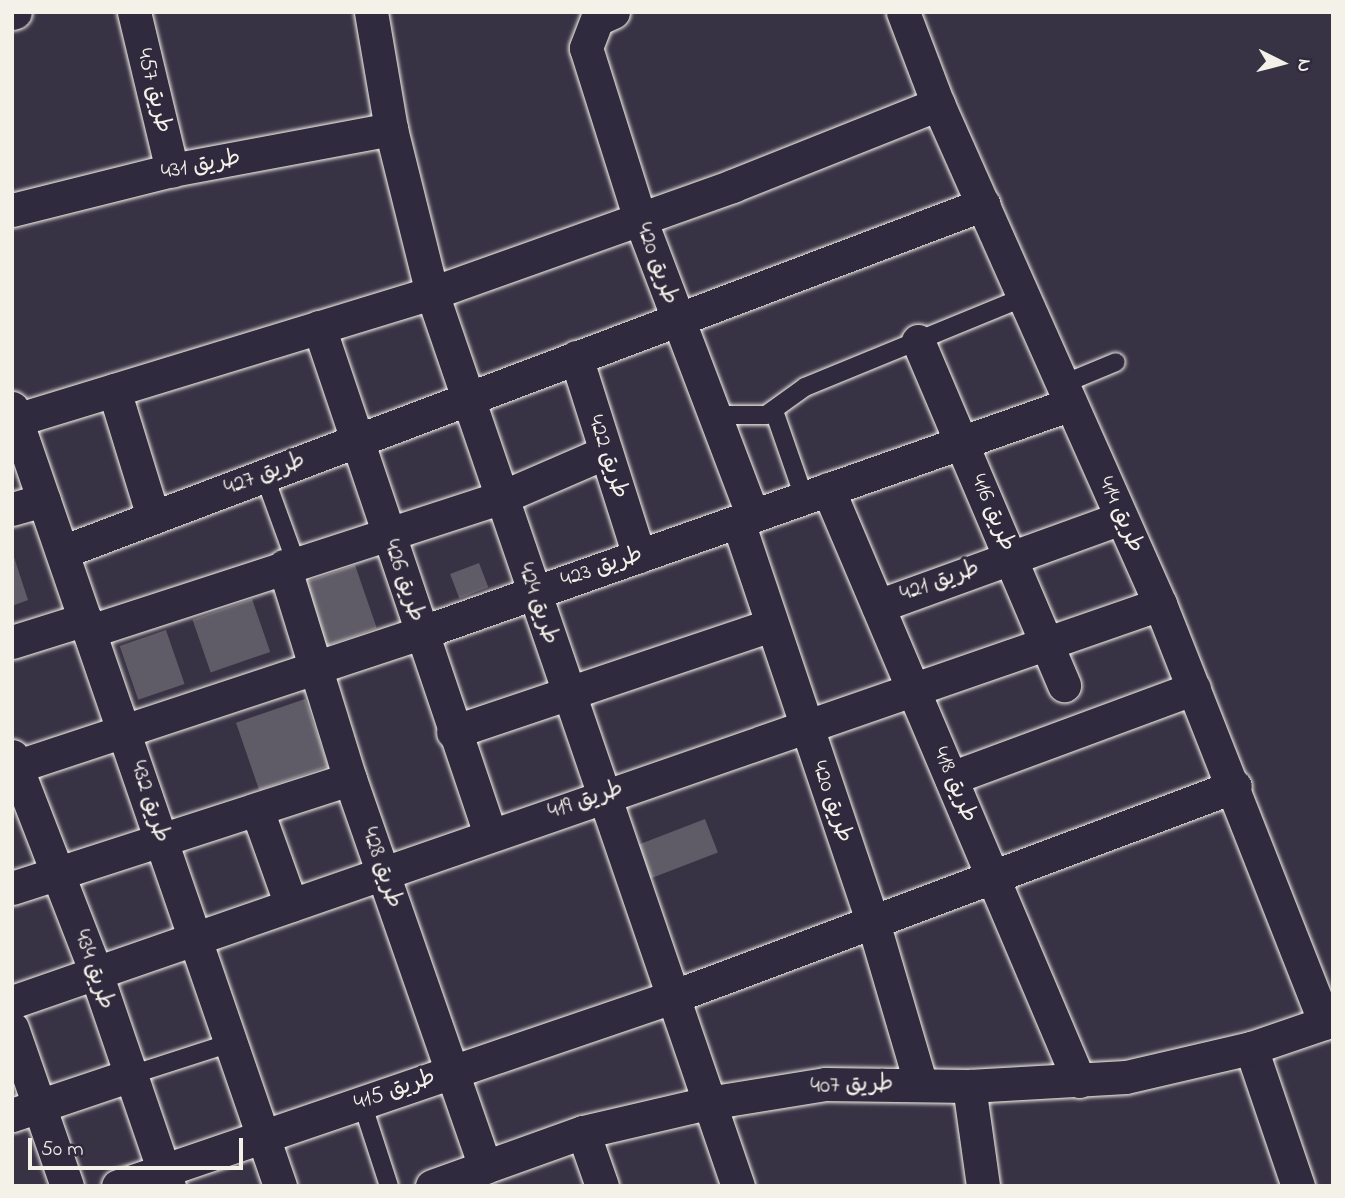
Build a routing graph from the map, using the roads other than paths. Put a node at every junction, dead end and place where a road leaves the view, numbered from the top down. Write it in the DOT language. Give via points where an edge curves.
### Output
graph roads {
  1 [pos="134,12"];
  2 [pos="370,12"];
  3 [pos="613,12"];
  4 [pos="903,12"];
  5 [pos="938,104"];
  6 [pos="391,130"];
  7 [pos="173,170"];
  8 [pos="984,204"];
  9 [pos="12,210"];
  10 [pos="639,216"];
  11 [pos="432,293"];
  12 [pos="1024,297"];
  13 [pos="677,322"];
  14 [pos="319,327"];
  15 [pos="918,341"];
  16 [pos="576,358"];
  17 [pos="1116,362"];
  18 [pos="114,390"];
  19 [pos="1066,394"];
  20 [pos="468,398"];
  21 [pos="774,411"];
  22 [pos="14,414"];
  23 [pos="713,415"];
  24 [pos="356,440"];
  25 [pos="962,442"];
  26 [pos="606,452"];
  27 [pos="264,475"];
  28 [pos="816,493"];
  29 [pos="502,497"];
  30 [pos="44,500"];
  31 [pos="12,509"];
  32 [pos="153,517"];
  33 [pos="1121,518"];
  34 [pos="745,519"];
  35 [pos="387,534"];
  36 [pos="62,552"];
  37 [pos="639,556"];
  38 [pos="1010,556"];
  39 [pos="290,565"];
  40 [pos="531,592"];
  41 [pos="1160,604"];
  42 [pos="877,606"];
  43 [pos="88,625"];
  44 [pos="771,625"];
  45 [pos="420,633"];
  46 [pos="12,642"];
  47 [pos="1047,645"];
  48 [pos="316,668"];
  49 [pos="1064,685"];
  50 [pos="1194,688"];
  51 [pos="569,692"];
  52 [pos="915,693"];
  53 [pos="806,729"];
  54 [pos="127,731"];
  55 [pos="453,732"];
  56 [pos="13,764"];
  57 [pos="951,778"];
  58 [pos="350,779"];
  59 [pos="1235,786"];
  60 [pos="604,794"];
  61 [pos="257,810"];
  62 [pos="490,834"];
  63 [pos="162,843"];
  64 [pos="383,872"];
  65 [pos="58,874"];
  66 [pos="993,878"];
  67 [pos="12,888"];
  68 [pos="290,905"];
  69 [pos="873,922"];
  70 [pos="194,939"];
  71 [pos="96,973"];
  72 [pos="672,997"];
  73 [pos="12,1002"];
  74 [pos="1329,1022"];
  75 [pos="12,1028"];
  76 [pos="230,1044"];
  77 [pos="1251,1048"];
  78 [pos="452,1072"];
  79 [pos="128,1076"];
  80 [pos="1079,1081"];
  81 [pos="921,1085"];
  82 [pos="969,1086"];
  83 [pos="362,1103"];
  84 [pos="708,1103"];
  85 [pos="26,1110"];
  86 [pos="583,1132"];
  87 [pos="262,1137"];
  88 [pos="166,1178"];
  89 [pos="461,1178"];
  90 [pos="67,1186"];
  91 [pos="118,1186"];
  92 [pos="280,1186"];
  93 [pos="389,1186"];
  94 [pos="601,1186"];
  95 [pos="738,1186"];
  96 [pos="983,1186"];
  97 [pos="1298,1186"];
  1 -- 7 [label="street, طريق 457"];
  2 -- 6 [label="street, طريق 424"];
  3 -- 10 [label="street, طريق 420" via="597,19 586,48"];
  4 -- 5 [label="street, طريق 414"];
  5 -- 8 [label="street, طريق 414"];
  5 -- 10 [label="street, طريق 432" via="732,186"];
  6 -- 7 [label="street, طريق 431"];
  6 -- 11 [label="street, طريق 424"];
  7 -- 9 [label="street, طريق 431"];
  8 -- 12 [label="street, طريق 414"];
  8 -- 13 [label="street, طريق 427"];
  10 -- 11 [label="street, طريق 432"];
  10 -- 13 [label="street, طريق 420"];
  11 -- 14 [label="street, طريق 432"];
  11 -- 20 [label="street, طريق 424"];
  12 -- 15 [label="lane"];
  12 -- 19 [label="street, طريق 414"];
  13 -- 16 [label="street, طريق 427"];
  13 -- 23 [label="street, طريق 420"];
  14 -- 18 [label="street, طريق 432"];
  14 -- 24 [label="street, طريق 426"];
  15 -- 21 [label="lane" via="805,387"];
  15 -- 25 [label="street, طريق 416"];
  16 -- 20 [label="street, طريق 427"];
  16 -- 26 [label="street, طريق 422"];
  17 -- 19 [label="lane"];
  18 -- 22 [label="street, طريق 432"];
  18 -- 32 [label="street"];
  19 -- 25 [label="street, طريق 423"];
  19 -- 33 [label="street, طريق 414"];
  20 -- 24 [label="street, طريق 427"];
  20 -- 29 [label="street, طريق 424"];
  21 -- 23 [label="lane" via="759,416"];
  21 -- 28 [label="lane"];
  22 -- 30 [label="street, طريق 432"];
  23 -- 34 [label="street, طريق 420"];
  24 -- 27 [label="street, طريق 427"];
  24 -- 35 [label="street, طريق 426"];
  25 -- 28 [label="street, طريق 423"];
  25 -- 38 [label="street, طريق 416"];
  26 -- 29 [label="street"];
  26 -- 37 [label="street, طريق 422"];
  27 -- 32 [label="street, طريق 427"];
  27 -- 39 [label="lane"];
  28 -- 34 [label="street, طريق 423"];
  28 -- 42 [label="street, طريق 418"];
  29 -- 35 [label="street"];
  29 -- 40 [label="street, طريق 424"];
  30 -- 31 [label="street"];
  30 -- 36 [label="street, طريق 432"];
  32 -- 36 [label="street, طريق 427"];
  33 -- 38 [label="street, طريق 421"];
  33 -- 41 [label="street, طريق 414"];
  34 -- 37 [label="street, طريق 423"];
  34 -- 44 [label="street, طريق 420"];
  35 -- 39 [label="street"];
  35 -- 45 [label="street, طريق 426"];
  36 -- 43 [label="street, طريق 432"];
  37 -- 40 [label="street, طريق 423"];
  38 -- 42 [label="street, طريق 421"];
  38 -- 47 [label="street, طريق 416"];
  39 -- 43 [label="street"];
  39 -- 48 [label="street, طريق 428"];
  40 -- 45 [label="street, طريق 423"];
  40 -- 51 [label="street, طريق 424"];
  41 -- 47 [label="street, طريق 419"];
  41 -- 50 [label="street, طريق 414"];
  42 -- 52 [label="street, طريق 418"];
  43 -- 46 [label="street"];
  43 -- 54 [label="street, طريق 432"];
  44 -- 51 [label="street"];
  44 -- 53 [label="street, طريق 420"];
  45 -- 48 [label="street, طريق 423"];
  45 -- 55 [label="street, طريق 426"];
  47 -- 49 [label="street, طريق 416"];
  47 -- 52 [label="street, طريق 419"];
  48 -- 54 [label="street, طريق 423"];
  48 -- 58 [label="street, طريق 428"];
  50 -- 57 [label="street"];
  50 -- 59 [label="street, طريق 414"];
  51 -- 55 [label="street"];
  51 -- 60 [label="street, طريق 424"];
  52 -- 53 [label="street, طريق 419"];
  52 -- 57 [label="street, طريق 418"];
  53 -- 60 [label="street, طريق 419"];
  53 -- 69 [label="street, طريق 420"];
  54 -- 56 [label="street, طريق 423"];
  54 -- 63 [label="street, طريق 432"];
  55 -- 62 [label="street, طريق 426"];
  56 -- 65 [label="street, طريق 434"];
  57 -- 66 [label="street, طريق 418"];
  58 -- 61 [label="street"];
  58 -- 64 [label="street, طريق 428"];
  59 -- 66 [label="street, طريق 415"];
  59 -- 74 [label="street, طريق 414"];
  60 -- 62 [label="street, طريق 419"];
  60 -- 72 [label="street, طريق 424"];
  61 -- 63 [label="street"];
  61 -- 68 [label="street"];
  62 -- 64 [label="street, طريق 419"];
  63 -- 65 [label="street"];
  63 -- 70 [label="street, طريق 432"];
  64 -- 68 [label="street, طريق 419"];
  64 -- 78 [label="street, طريق 428"];
  65 -- 67 [label="street"];
  65 -- 71 [label="street, طريق 434"];
  66 -- 69 [label="street, طريق 415"];
  66 -- 80 [label="street, طريق 418"];
  68 -- 70 [label="street, طريق 419"];
  69 -- 72 [label="street, طريق 415"];
  69 -- 81 [label="street, طريق 420"];
  70 -- 71 [label="street, طريق 419"];
  70 -- 76 [label="street, طريق 432"];
  71 -- 73 [label="street, طريق 419"];
  71 -- 79 [label="street, طريق 434"];
  72 -- 78 [label="street, طريق 415"];
  72 -- 84 [label="street, طريق 424"];
  74 -- 77 [label="street, طريق 407"];
  75 -- 85 [label="street"];
  76 -- 79 [label="lane"];
  76 -- 87 [label="street, طريق 432"];
  77 -- 80 [label="street, طريق 407" via="1171,1069"];
  77 -- 97 [label="street"];
  78 -- 83 [label="street, طريق 415"];
  78 -- 89 [label="street, طريق 428"];
  79 -- 85 [label="street"];
  79 -- 88 [label="street, طريق 434"];
  80 -- 82 [label="street, طريق 407"];
  81 -- 82 [label="street, طريق 407"];
  81 -- 84 [label="street, طريق 407" via="825,1084"];
  82 -- 96 [label="street"];
  83 -- 87 [label="street, طريق 415"];
  83 -- 93 [label="lane"];
  84 -- 86 [label="street, طريق 407"];
  84 -- 95 [label="street, طريق 424"];
  85 -- 90 [label="street"];
  86 -- 89 [label="street, طريق 407"];
  86 -- 94 [label="street"];
  87 -- 88 [label="street, طريق 415"];
  87 -- 92 [label="street, طريق 432"];
  88 -- 91 [label="street, طريق 415"];
}
